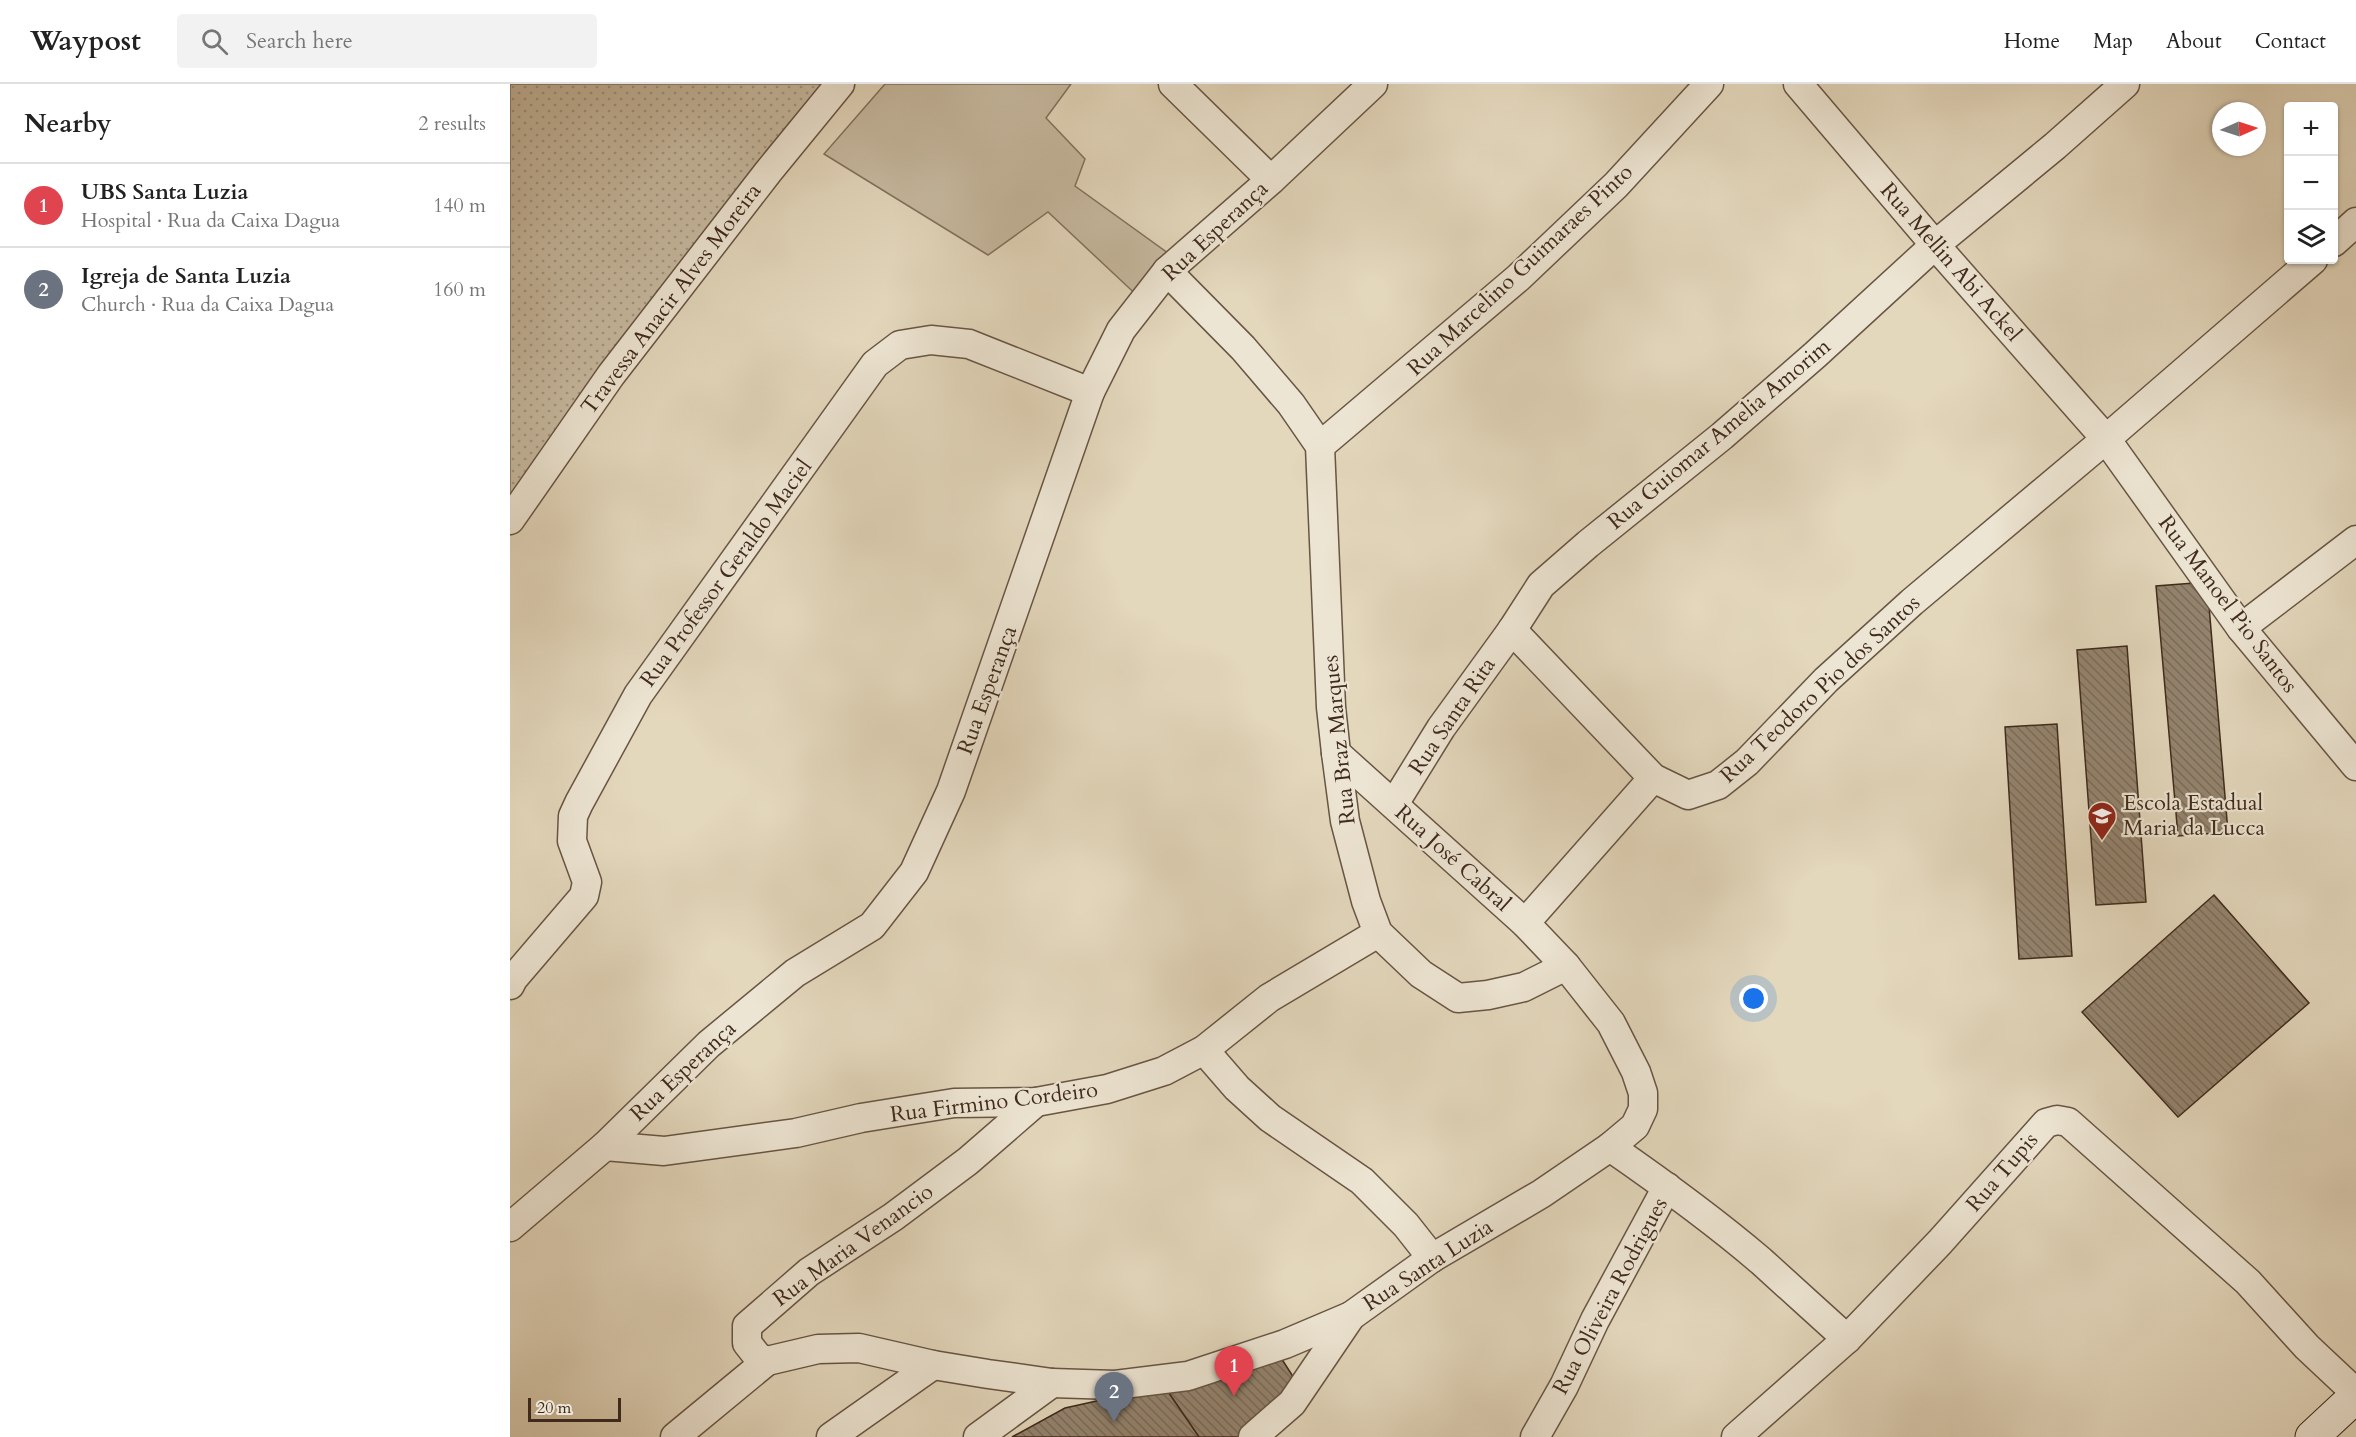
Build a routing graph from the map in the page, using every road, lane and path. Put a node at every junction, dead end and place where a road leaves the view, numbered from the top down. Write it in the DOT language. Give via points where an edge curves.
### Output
graph roads {
  1 [pos="840,84"];
  2 [pos="1173,84"];
  3 [pos="1373,84"];
  4 [pos="1709,84"];
  5 [pos="1798,84"];
  6 [pos="2125,84"];
  7 [pos="1271,180"];
  8 [pos="2356,222"];
  9 [pos="2338,238"];
  10 [pos="1935,245"];
  11 [pos="2308,264"];
  12 [pos="1167,272"];
  13 [pos="1090,392"];
  14 [pos="2106,439"];
  15 [pos="1320,446"];
  16 [pos="510,520"];
  17 [pos="2356,540"];
  18 [pos="2241,628"];
  19 [pos="1512,630"];
  20 [pos="1336,753"];
  21 [pos="2356,766"];
  22 [pos="1653,778"];
  23 [pos="1394,804"];
  24 [pos="1525,923"];
  25 [pos="1378,933"];
  26 [pos="1566,966"];
  27 [pos="510,985"];
  28 [pos="1204,1050"];
  29 [pos="1036,1102"];
  30 [pos="605,1146"];
  31 [pos="1610,1147"];
  32 [pos="1667,1187"];
  33 [pos="510,1227"];
  34 [pos="1432,1258"];
  35 [pos="1351,1316"];
  36 [pos="1847,1339"];
  37 [pos="767,1361"];
  38 [pos="933,1365"];
  39 [pos="1052,1383"];
  40 [pos="2356,1394"];
  41 [pos="675,1437"];
  42 [pos="831,1437"];
  43 [pos="978,1437"];
  44 [pos="1253,1437"];
  45 [pos="1535,1437"];
  46 [pos="1736,1437"];
  47 [pos="2312,1437"];
  1 -- 16 [label="street, Travessa Anacir Alves Moreira" via="611,375"];
  2 -- 7 [label="street"];
  3 -- 7 [label="street, Rua Esperança"];
  4 -- 15 [label="street, Rua Marcelino Guimaraes Pinto" via="1616,185 1518,278"];
  5 -- 10 [label="street, Rua Mellin Abi Ackel"];
  6 -- 10 [label="street, Rua Guiomar Amelia Amorim"];
  7 -- 12 [label="street, Rua Esperança"];
  8 -- 9 [label="street"];
  10 -- 14 [label="street, Rua Mellin Abi Ackel"];
  10 -- 19 [label="street, Rua Guiomar Amelia Amorim" via="1730,429 1541,585"];
  11 -- 14 [label="street, Rua Teodoro Pio dos Santos"];
  12 -- 13 [label="street, Rua Esperança" via="1121,330"];
  12 -- 15 [label="street" via="1243,348 1291,404"];
  13 -- 27 [label="street, Rua Professor Geraldo Maciel" via="969,344 931,340 900,345 875,364 638,696 573,816 572,841 587,882 584,896"];
  13 -- 30 [label="street, Rua Esperança" via="955,780 914,872 872,926 795,973 709,1044"];
  14 -- 18 [label="street, Rua Manoel Pio Santos"];
  14 -- 22 [label="street, Rua Teodoro Pio dos Santos" via="1904,610 1826,680 1747,762 1718,785 1688,795"];
  15 -- 20 [label="street, Rua Braz Marques"];
  17 -- 18 [label="street"];
  18 -- 21 [label="street, Rua Manoel Pio Santos"];
  19 -- 22 [label="street, Rua Teodoro Pio dos Santos"];
  19 -- 23 [label="street, Rua Santa Rita" via="1441,728"];
  20 -- 23 [label="street, Rua José Cabral"];
  20 -- 25 [label="street, Rua Braz Marques" via="1345,821"];
  22 -- 24 [label="street"];
  23 -- 24 [label="street, Rua José Cabral"];
  24 -- 26 [label="street, Rua José Cabral"];
  25 -- 26 [label="street, Rua Braz Marques" via="1421,974 1458,998 1524,987"];
  25 -- 28 [label="street, Rua Firmino Cordeiro" via="1269,998"];
  26 -- 31 [label="street, Rua Santa Luzia" via="1611,1023 1643,1093 1643,1110 1635,1126"];
  28 -- 29 [label="street, Rua Firmino Cordeiro" via="1164,1071 1107,1089"];
  28 -- 34 [label="street" via="1270,1118 1362,1181"];
  29 -- 30 [label="street, Rua Firmino Cordeiro" via="954,1103 796,1133 664,1150"];
  29 -- 37 [label="street, Rua Maria Venancio" via="968,1161 809,1272 747,1326 747,1343 758,1357"];
  30 -- 33 [label="street, Rua Esperança"];
  31 -- 32 [label="street, Rua Oliveira Rodrigues"];
  31 -- 34 [label="street, Rua Santa Luzia" via="1541,1194"];
  32 -- 36 [label="street, Rua Oliveira Rodrigues" via="1761,1261"];
  32 -- 45 [label="street, Rua Oliveira Rodrigues"];
  34 -- 35 [label="street, Rua Santa Luzia"];
  35 -- 39 [label="street" via="1285,1344 1188,1376 1115,1385"];
  35 -- 44 [label="street, Rua Santa Luzia" via="1292,1403"];
  36 -- 40 [label="street, Rua Tupis" via="2046,1123 2057,1120 2068,1122 2248,1282"];
  36 -- 46 [label="street, Rua Tupis"];
  37 -- 38 [label="street" via="818,1349 859,1348"];
  37 -- 41 [label="street"];
  38 -- 39 [label="street"];
  38 -- 42 [label="street"];
  39 -- 43 [label="street"];
  40 -- 47 [label="street"];
}
